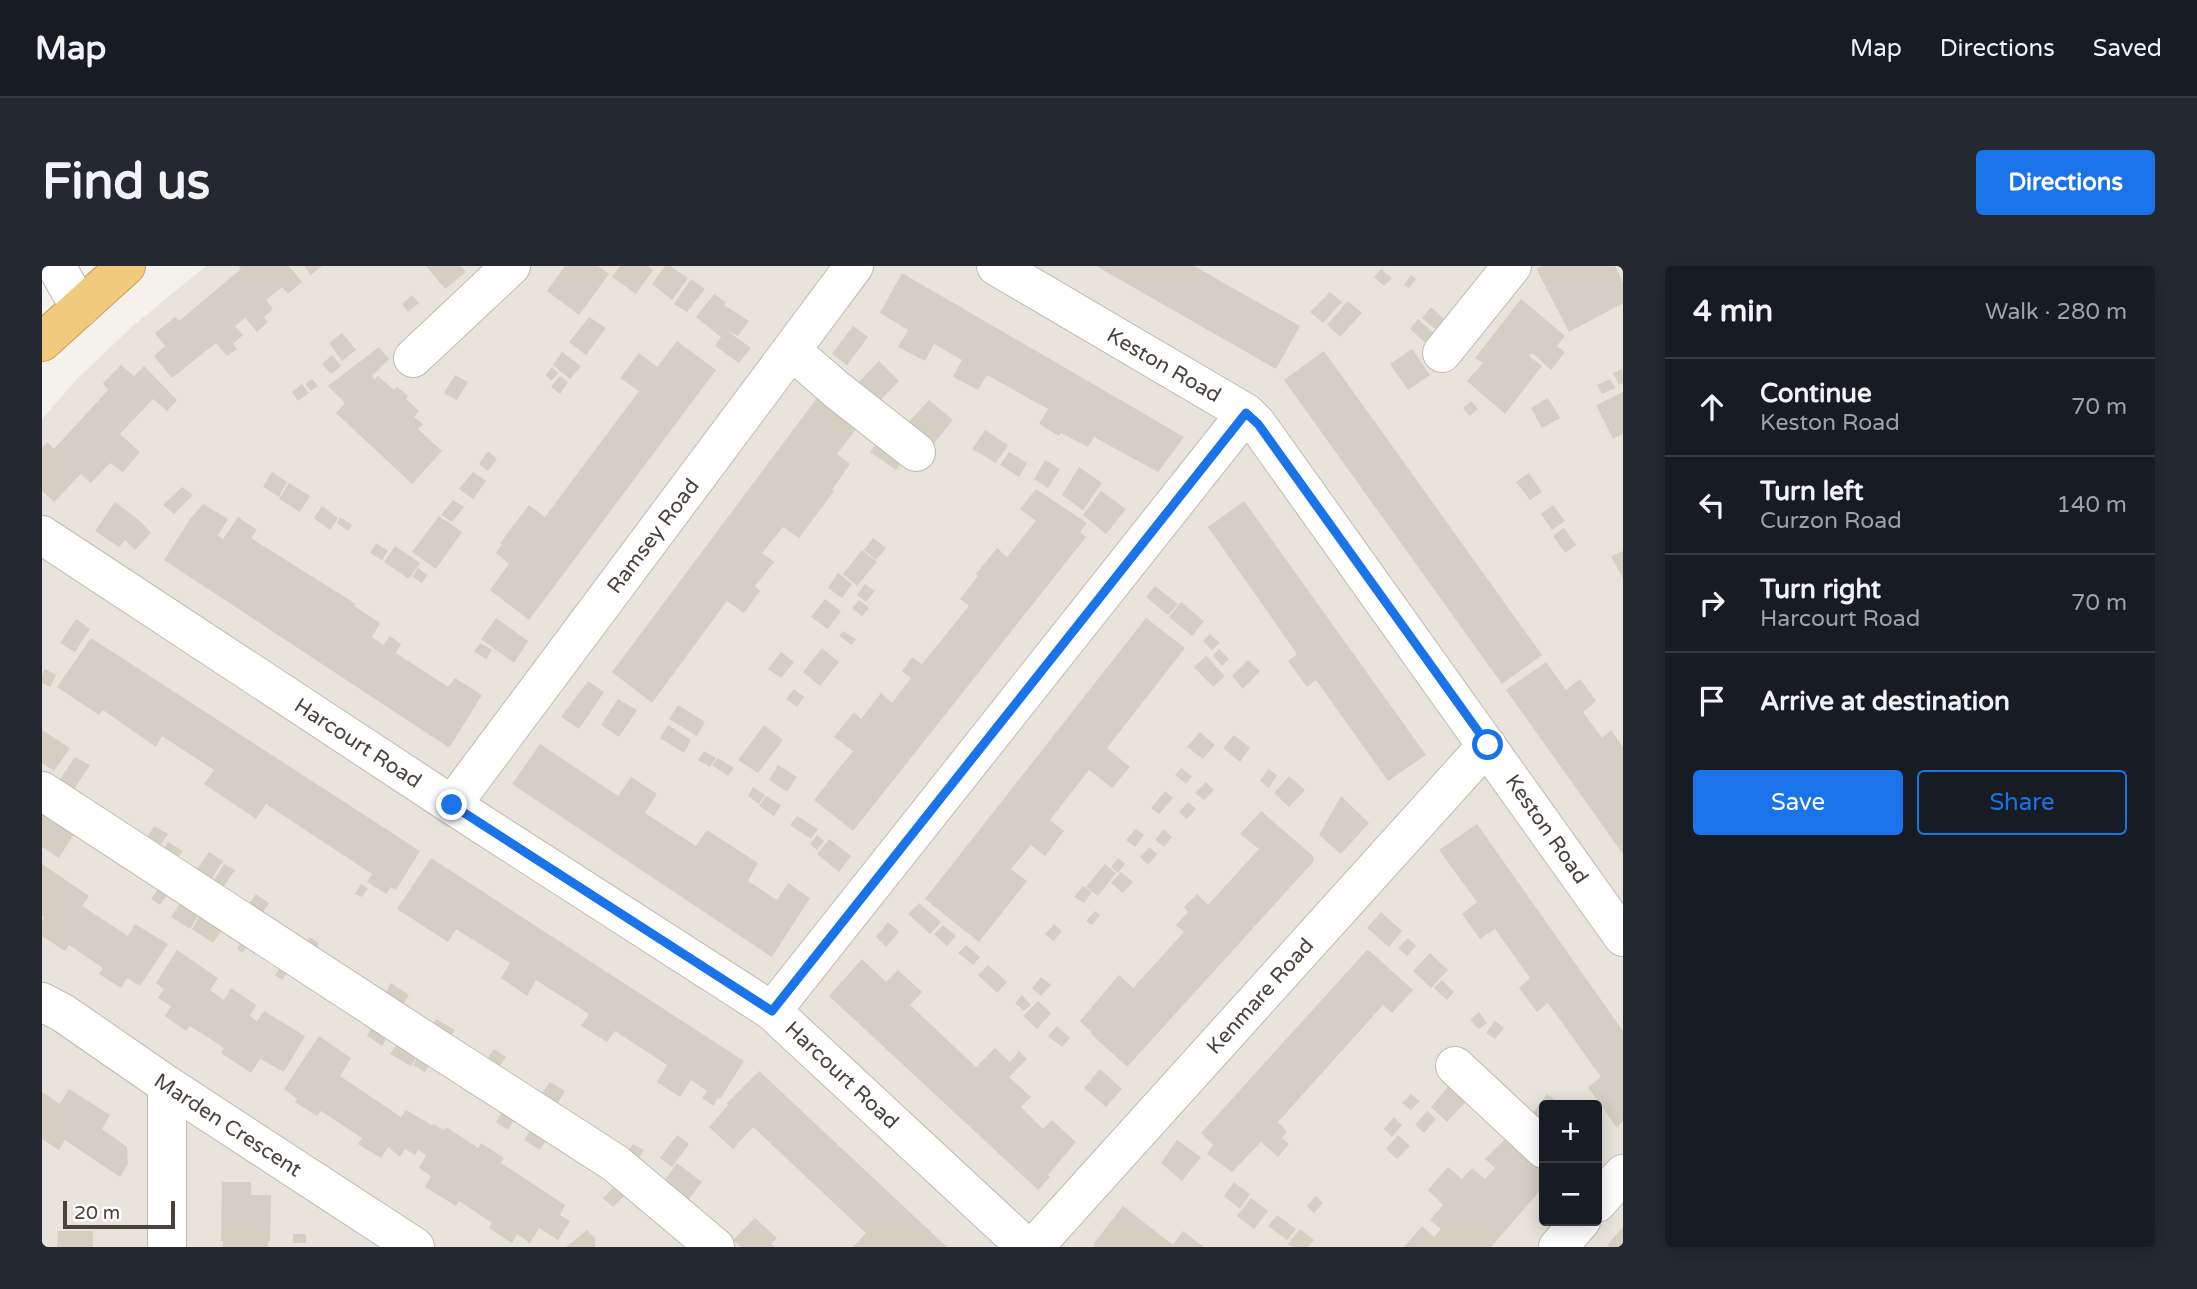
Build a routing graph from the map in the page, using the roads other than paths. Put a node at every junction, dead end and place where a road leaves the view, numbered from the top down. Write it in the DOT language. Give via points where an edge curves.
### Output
graph roads {
  1 [pos="56,266"];
  2 [pos="125,266"];
  3 [pos="510,266"];
  4 [pos="854,266"];
  5 [pos="996,266"];
  6 [pos="1512,266"];
  7 [pos="80,308"];
  8 [pos="42,342"];
  9 [pos="792,351"];
  10 [pos="1442,353"];
  11 [pos="413,358"];
  12 [pos="1246,413"];
  13 [pos="916,452"];
  14 [pos="42,535"];
  15 [pos="1488,745"];
  16 [pos="42,791"];
  17 [pos="452,805"];
  18 [pos="1623,937"];
  19 [pos="42,1002"];
  20 [pos="772,1011"];
  21 [pos="1455,1066"];
  22 [pos="167,1085"];
  23 [pos="1539,1144"];
  24 [pos="1576,1226"];
  25 [pos="167,1247"];
  26 [pos="415,1247"];
  27 [pos="715,1247"];
  28 [pos="1026,1247"];
  29 [pos="1034,1247"];
  30 [pos="1558,1247"];
  1 -- 7 [label="street"];
  2 -- 7 [label="highway"];
  3 -- 11 [label="street"];
  4 -- 9 [label="street, Ramsey Road"];
  5 -- 12 [label="street, Keston Road"];
  6 -- 10 [label="street"];
  7 -- 8 [label="highway"];
  9 -- 13 [label="street"];
  9 -- 17 [label="street, Ramsey Road"];
  12 -- 15 [label="street, Keston Road"];
  12 -- 20 [label="street"];
  14 -- 17 [label="street, Harcourt Road"];
  15 -- 18 [label="street, Keston Road"];
  15 -- 29 [label="street, Kenmare Road"];
  16 -- 27 [label="street" via="615,1163"];
  17 -- 20 [label="street, Harcourt Road"];
  19 -- 22 [label="street, Marden Crescent"];
  20 -- 28 [label="street, Harcourt Road"];
  21 -- 23 [label="street"];
  22 -- 25 [label="street"];
  22 -- 26 [label="street, Marden Crescent"];
  24 -- 30 [label="street"];
}
